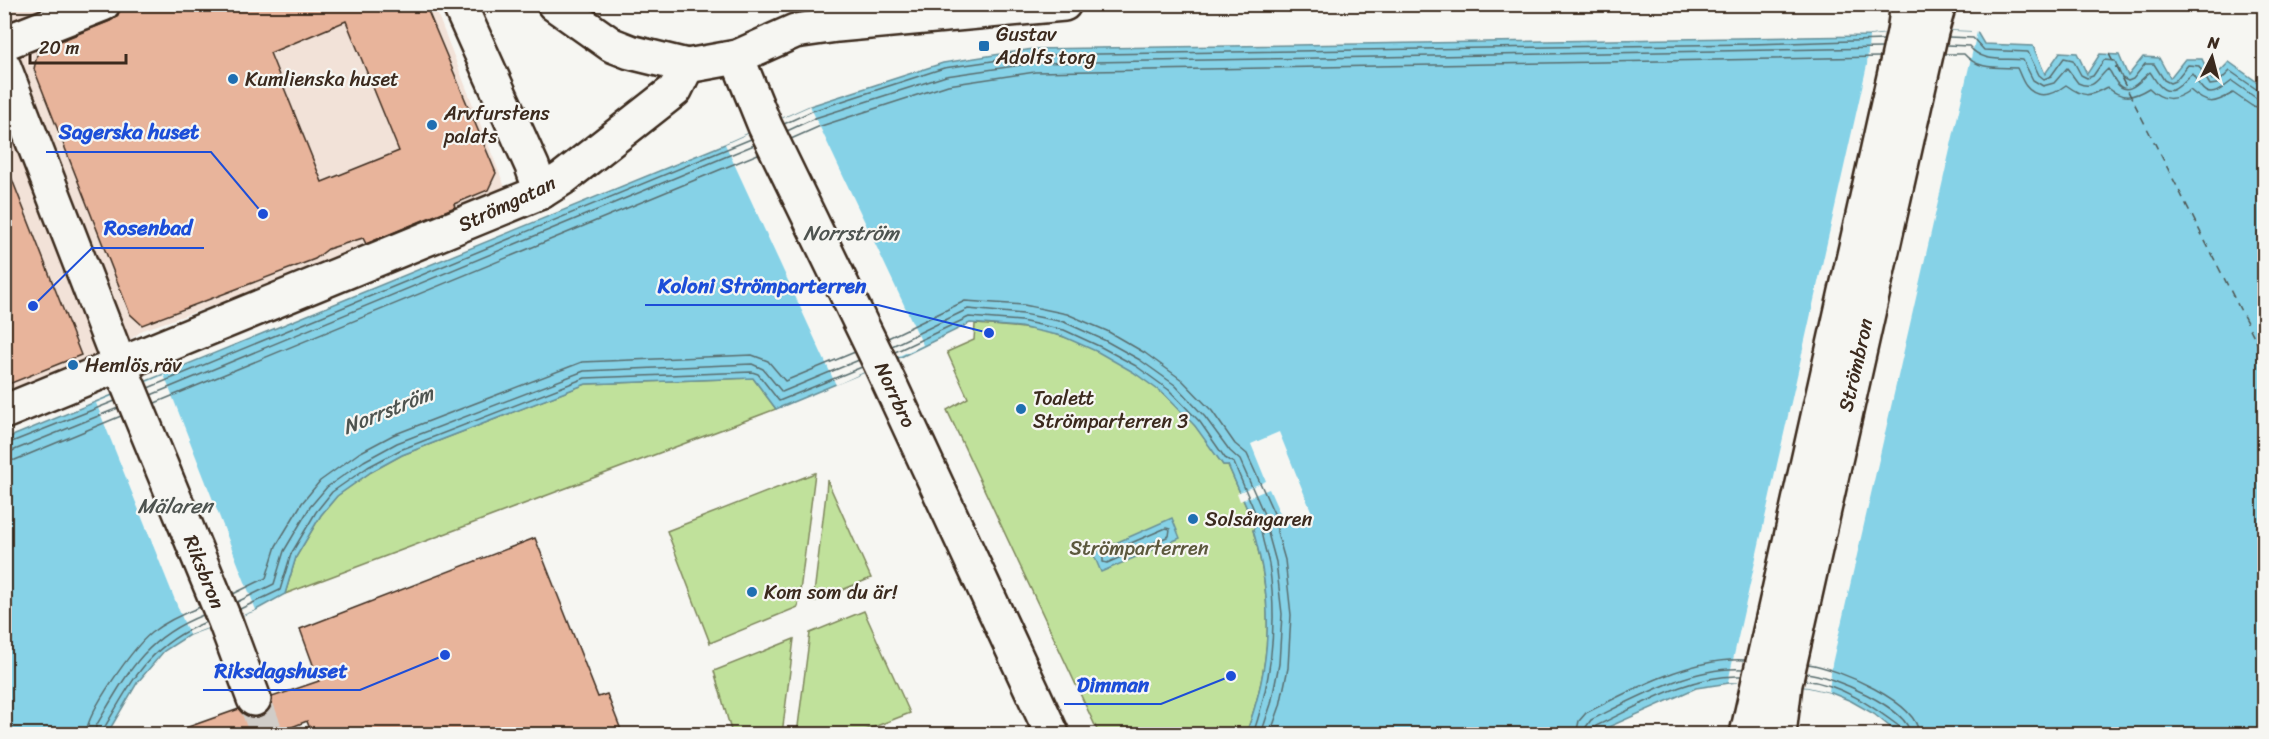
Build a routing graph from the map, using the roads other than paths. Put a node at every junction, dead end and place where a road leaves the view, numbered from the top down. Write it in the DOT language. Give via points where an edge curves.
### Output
graph roads {
  1 [pos="103,4"];
  2 [pos="459,4"];
  3 [pos="554,4"];
  4 [pos="1064,4"];
  5 [pos="580,16"];
  6 [pos="1921,18"];
  7 [pos="4,43"];
  8 [pos="737,57"];
  9 [pos="687,66"];
  10 [pos="4,67"];
  11 [pos="541,192"];
  12 [pos="124,377"];
  13 [pos="4,412"];
  14 [pos="1772,684"];
  15 [pos="254,699"];
  16 [pos="1779,731"];
  17 [pos="1052,735"];
  18 [pos="1748,735"];
  1 -- 7 [label="street"];
  2 -- 11 [label="street"];
  3 -- 5 [label="street"];
  4 -- 8 [label="street" via="827,26 795,32"];
  5 -- 9 [label="street" via="612,45"];
  6 -- 14 [label="street, Strömbron"];
  8 -- 9 [label="street"];
  8 -- 17 [label="street, Norrbro" via="765,126 881,365"];
  9 -- 11 [label="street, Strömgatan" via="675,90"];
  10 -- 12 [label="street, Riksbron"];
  11 -- 12 [label="street, Strömgatan"];
  12 -- 13 [label="street, Strömgatan"];
  12 -- 15 [label="street, Riksbron"];
  14 -- 16 [label="street, Strömbron"];
  14 -- 18 [label="street"];
}
